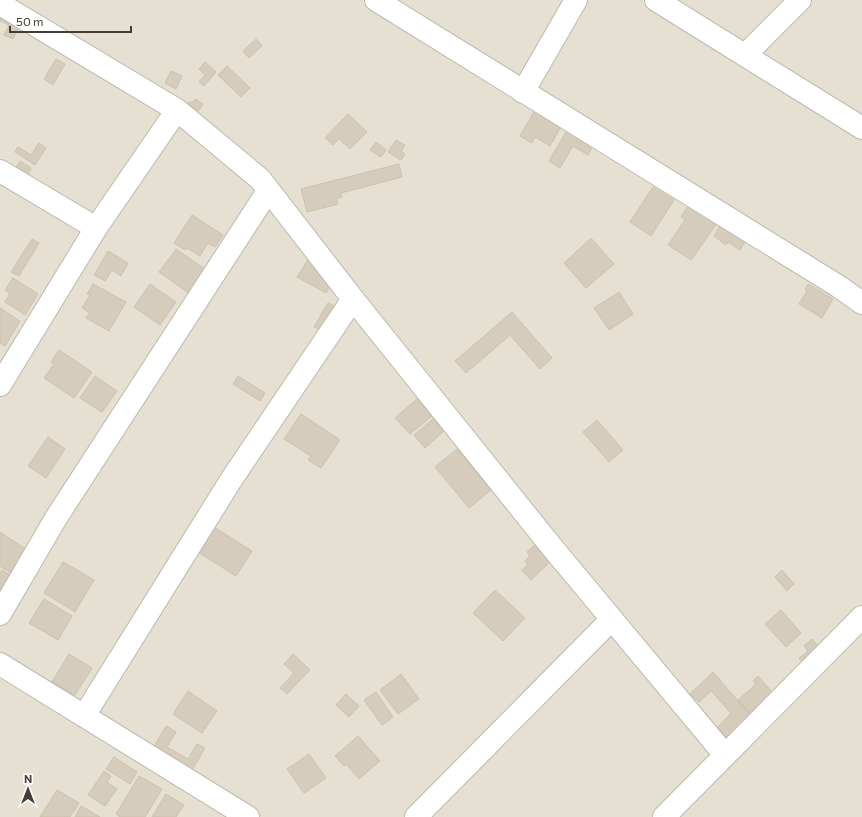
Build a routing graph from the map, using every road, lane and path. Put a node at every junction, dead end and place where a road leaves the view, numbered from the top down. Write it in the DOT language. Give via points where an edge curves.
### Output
graph roads {
  1 [pos="376,0"];
  2 [pos="576,0"];
  3 [pos="656,0"];
  4 [pos="800,0"];
  5 [pos="0,4"];
  6 [pos="745,55"];
  7 [pos="523,92"];
  8 [pos="177,110"];
  9 [pos="862,128"];
  10 [pos="0,171"];
  11 [pos="268,191"];
  12 [pos="96,228"];
  13 [pos="353,299"];
  14 [pos="862,303"];
  15 [pos="0,385"];
  16 [pos="0,614"];
  17 [pos="862,617"];
  18 [pos="612,619"];
  19 [pos="0,664"];
  20 [pos="84,716"];
  21 [pos="725,755"];
  22 [pos="248,817"];
  23 [pos="416,817"];
  24 [pos="664,817"];
  1 -- 7 [label="street"];
  2 -- 7 [label="street"];
  3 -- 6 [label="street"];
  4 -- 6 [label="street"];
  5 -- 8 [label="street"];
  6 -- 9 [label="street"];
  7 -- 14 [label="street"];
  8 -- 11 [label="street" via="260,179"];
  8 -- 12 [label="street"];
  10 -- 12 [label="street"];
  11 -- 13 [label="street"];
  11 -- 16 [label="street" via="56,518"];
  12 -- 15 [label="street"];
  13 -- 18 [label="street"];
  13 -- 20 [label="street" via="231,480"];
  17 -- 21 [label="street"];
  18 -- 21 [label="street"];
  18 -- 23 [label="street"];
  19 -- 20 [label="street"];
  20 -- 22 [label="street"];
  21 -- 24 [label="street"];
}
